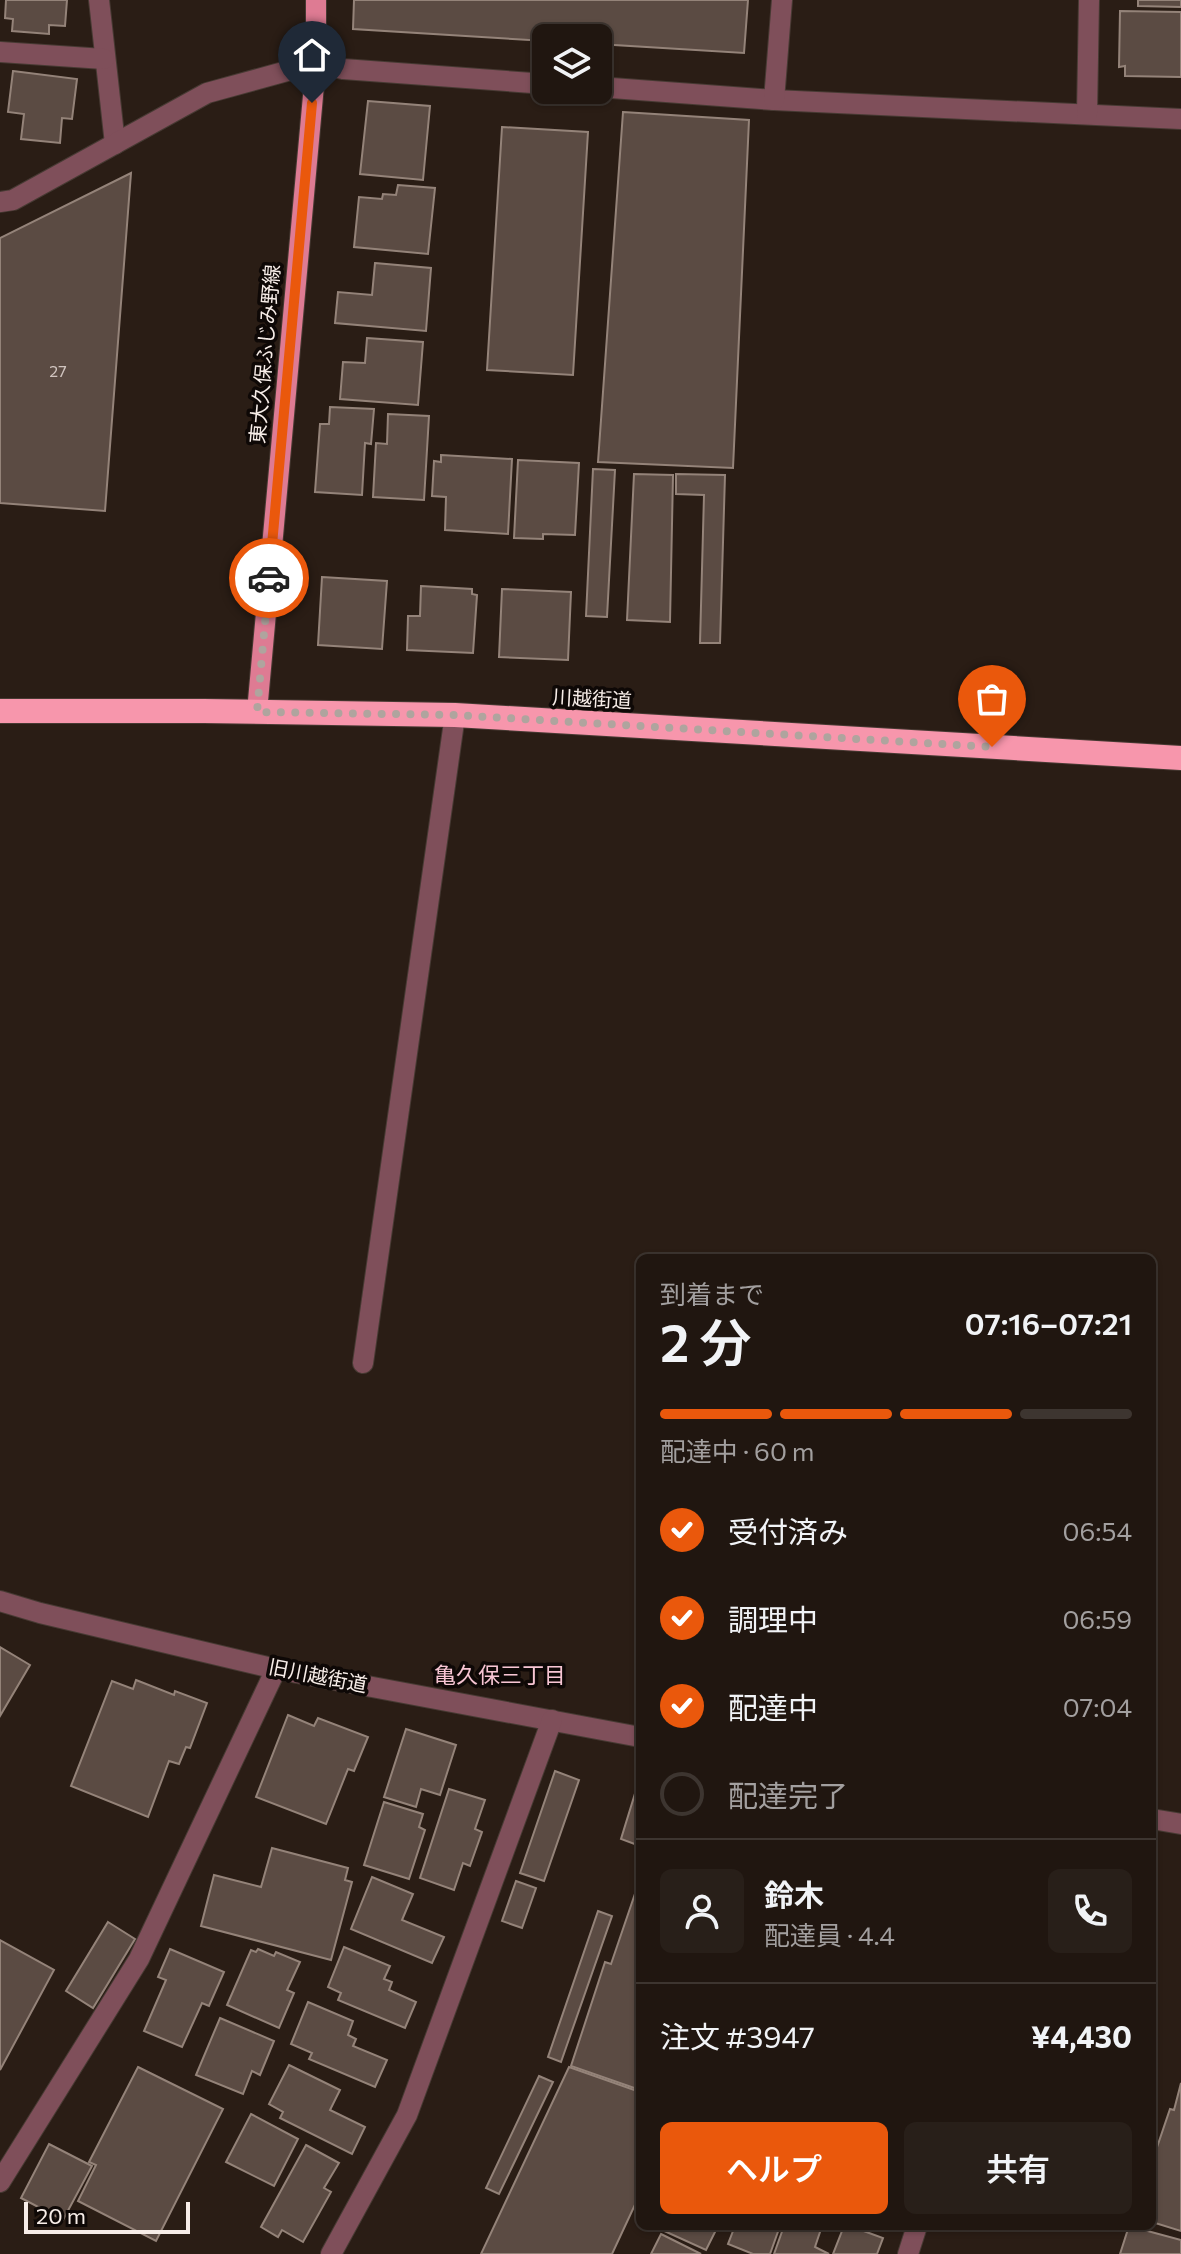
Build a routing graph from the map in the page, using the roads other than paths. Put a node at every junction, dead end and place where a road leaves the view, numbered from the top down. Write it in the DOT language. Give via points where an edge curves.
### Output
graph roads {
  1 [pos="99,0"];
  2 [pos="316,0"];
  3 [pos="782,0"];
  4 [pos="1089,0"];
  5 [pos="0,52"];
  6 [pos="104,59"];
  7 [pos="316,63"];
  8 [pos="532,83"];
  9 [pos="612,88"];
  10 [pos="774,100"];
  11 [pos="1087,114"];
  12 [pos="1181,119"];
  13 [pos="115,144"];
  14 [pos="0,202"];
  15 [pos="0,711"];
  16 [pos="257,712"];
  17 [pos="455,715"];
  18 [pos="1181,758"];
  19 [pos="363,1363"];
  20 [pos="0,1601"];
  21 [pos="276,1669"];
  22 [pos="552,1720"];
  23 [pos="636,1736"];
  24 [pos="1156,1820"];
  25 [pos="1181,1824"];
  26 [pos="0,2182"];
  27 [pos="916,2230"];
  28 [pos="331,2254"];
  29 [pos="908,2254"];
  1 -- 6 [label="street"];
  2 -- 7 [label="main road, 東大久保ふじみ野線"];
  3 -- 10 [label="street"];
  4 -- 11 [label="street"];
  5 -- 6 [label="street"];
  6 -- 13 [label="street"];
  7 -- 8 [label="street"];
  7 -- 13 [label="street" via="207,93"];
  7 -- 16 [label="main road, 東大久保ふじみ野線"];
  9 -- 10 [label="street"];
  10 -- 11 [label="street"];
  11 -- 12 [label="street"];
  13 -- 14 [label="street" via="13,200"];
  15 -- 16 [label="highway, 川越街道"];
  16 -- 17 [label="highway, 川越街道"];
  17 -- 18 [label="highway, 川越街道"];
  17 -- 19 [label="street"];
  20 -- 21 [label="street, 旧川越街道"];
  21 -- 22 [label="street, 旧川越街道"];
  21 -- 26 [label="street" via="139,1959"];
  22 -- 23 [label="street, 旧川越街道"];
  22 -- 28 [label="street" via="407,2115"];
  24 -- 25 [label="street"];
  27 -- 29 [label="street"];
}
